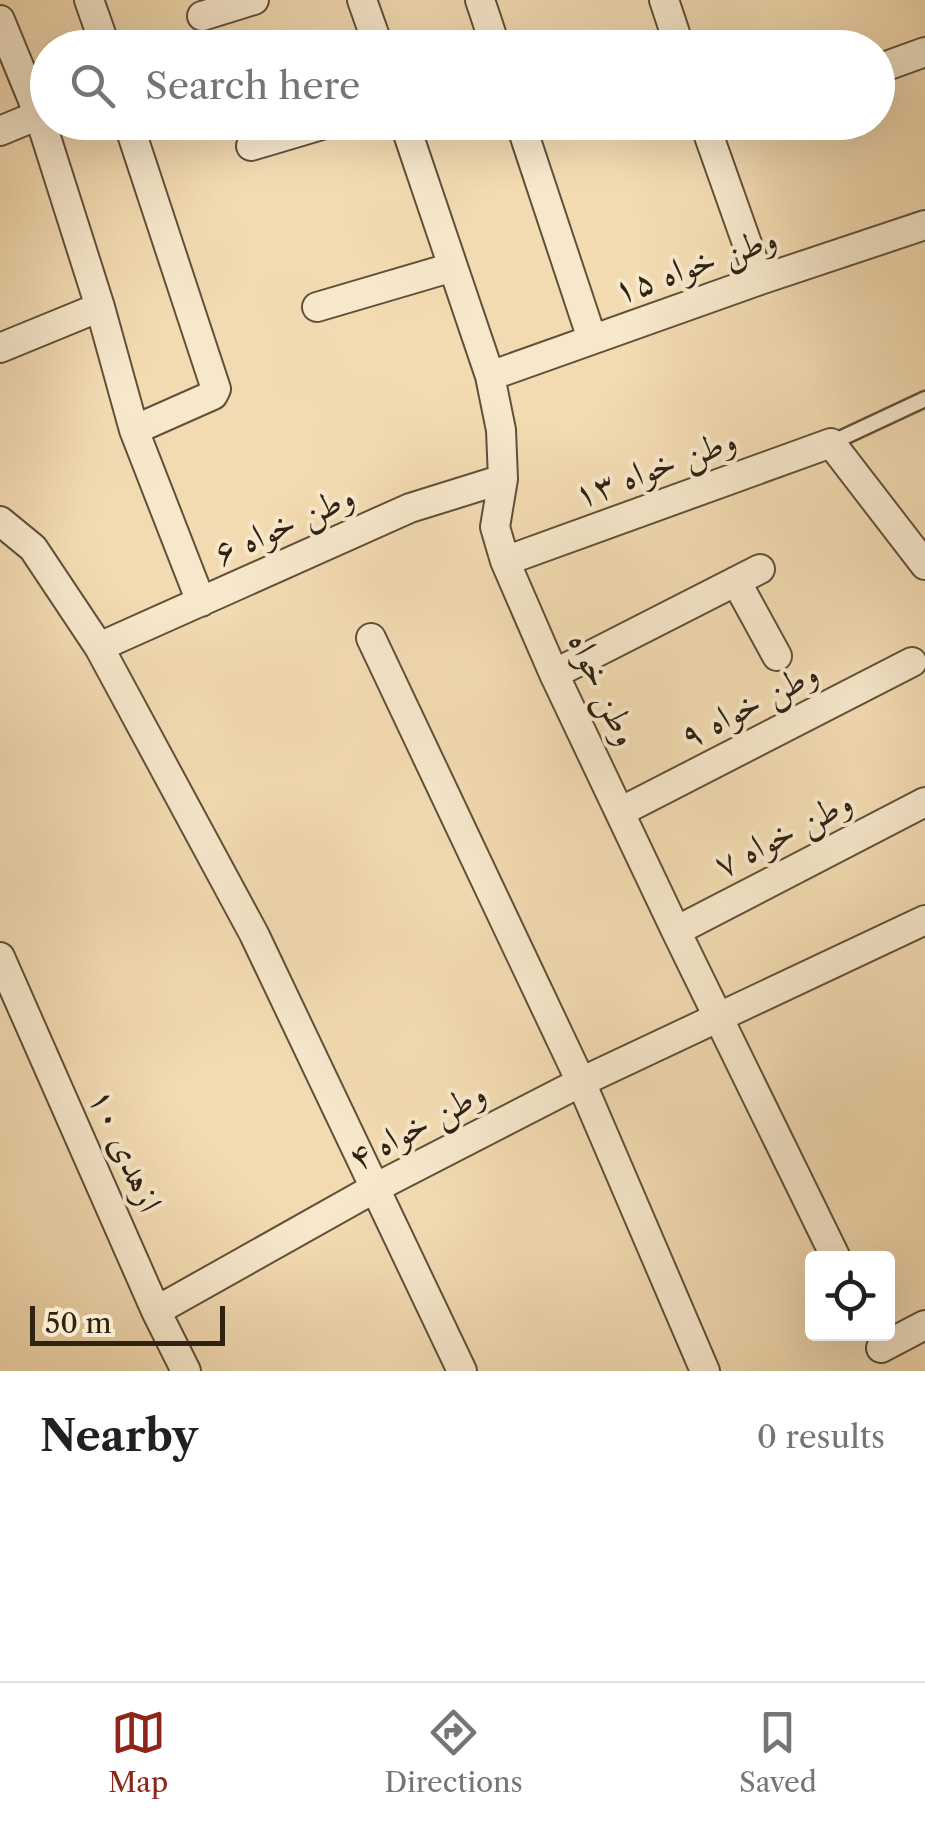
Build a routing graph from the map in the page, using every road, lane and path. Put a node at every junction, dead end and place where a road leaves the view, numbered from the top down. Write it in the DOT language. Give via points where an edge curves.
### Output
graph roads {
  1 [pos="88,0"];
  2 [pos="254,0"];
  3 [pos="362,0"];
  4 [pos="480,0"];
  5 [pos="664,0"];
  6 [pos="202,16"];
  7 [pos="0,20"];
  8 [pos="99,30"];
  9 [pos="373,30"];
  10 [pos="490,30"];
  11 [pos="674,30"];
  12 [pos="925,52"];
  13 [pos="895,63"];
  14 [pos="30,85"];
  15 [pos="30,118"];
  16 [pos="0,131"];
  17 [pos="51,140"];
  18 [pos="134,140"];
  19 [pos="271,140"];
  20 [pos="410,140"];
  21 [pos="526,140"];
  22 [pos="718,140"];
  23 [pos="251,146"];
  24 [pos="925,225"];
  25 [pos="453,267"];
  26 [pos="760,280"];
  27 [pos="100,307"];
  28 [pos="316,307"];
  29 [pos="592,339"];
  30 [pos="0,348"];
  31 [pos="490,376"];
  32 [pos="925,399"];
  33 [pos="134,430"];
  34 [pos="831,443"];
  35 [pos="502,479"];
  36 [pos="0,521"];
  37 [pos="504,561"];
  38 [pos="925,565"];
  39 [pos="200,602"];
  40 [pos="371,638"];
  41 [pos="99,647"];
  42 [pos="777,656"];
  43 [pos="912,662"];
  44 [pos="554,674"];
  45 [pos="925,802"];
  46 [pos="620,812"];
  47 [pos="925,920"];
  48 [pos="676,931"];
  49 [pos="0,957"];
  50 [pos="718,1018"];
  51 [pos="581,1082"];
  52 [pos="375,1188"];
  53 [pos="833,1251"];
  54 [pos="156,1311"];
  55 [pos="925,1325"];
  56 [pos="882,1351"];
  57 [pos="186,1371"];
  58 [pos="462,1371"];
  59 [pos="705,1371"];
  1 -- 8 [label="street"];
  2 -- 6 [label="street"];
  3 -- 9 [label="street"];
  4 -- 10 [label="street"];
  5 -- 11 [label="street"];
  7 -- 14 [label="street"];
  12 -- 13 [label="street"];
  15 -- 16 [label="street"];
  17 -- 27 [label="street"];
  18 -- 33 [label="street" via="216,388"];
  19 -- 23 [label="street"];
  20 -- 25 [label="street, وطن خواه"];
  21 -- 29 [label="street"];
  22 -- 26 [label="street"];
  24 -- 26 [label="street, وطن خواه ۱۵"];
  25 -- 28 [label="street"];
  25 -- 31 [label="street, وطن خواه"];
  26 -- 29 [label="street, وطن خواه ۱۵"];
  27 -- 30 [label="street"];
  27 -- 33 [label="street"];
  29 -- 31 [label="street, وطن خواه ۱۵"];
  31 -- 35 [label="street, وطن خواه"];
  32 -- 34 [label="lane"];
  33 -- 39 [label="street"];
  34 -- 37 [label="street, وطن خواه ۱۳"];
  34 -- 38 [label="street"];
  35 -- 37 [label="street, وطن خواه" via="495,527"];
  35 -- 39 [label="street, وطن خواه ۶" via="410,508"];
  36 -- 41 [label="street" via="33,548"];
  37 -- 44 [label="street, وطن خواه"];
  39 -- 41 [label="street, وطن خواه ۶"];
  40 -- 51 [label="street"];
  41 -- 52 [label="street" via="254,934"];
  42 -- 44 [label="street" via="748,575"];
  43 -- 46 [label="street, وطن خواه ۹"];
  44 -- 46 [label="street, وطن خواه"];
  45 -- 48 [label="street, وطن خواه ۷"];
  46 -- 48 [label="street, وطن خواه"];
  47 -- 50 [label="street, وطن خواه ۴"];
  48 -- 50 [label="street, وطن خواه"];
  49 -- 54 [label="street, ازهدی ۱۰"];
  50 -- 51 [label="street, وطن خواه ۴"];
  50 -- 53 [label="street, وطن خواه"];
  51 -- 52 [label="street, وطن خواه ۴"];
  51 -- 59 [label="street"];
  52 -- 54 [label="street, وطن خواه ۴"];
  52 -- 58 [label="street"];
  54 -- 57 [label="street, ازهدی ۱۰"];
  55 -- 56 [label="street"];
}
